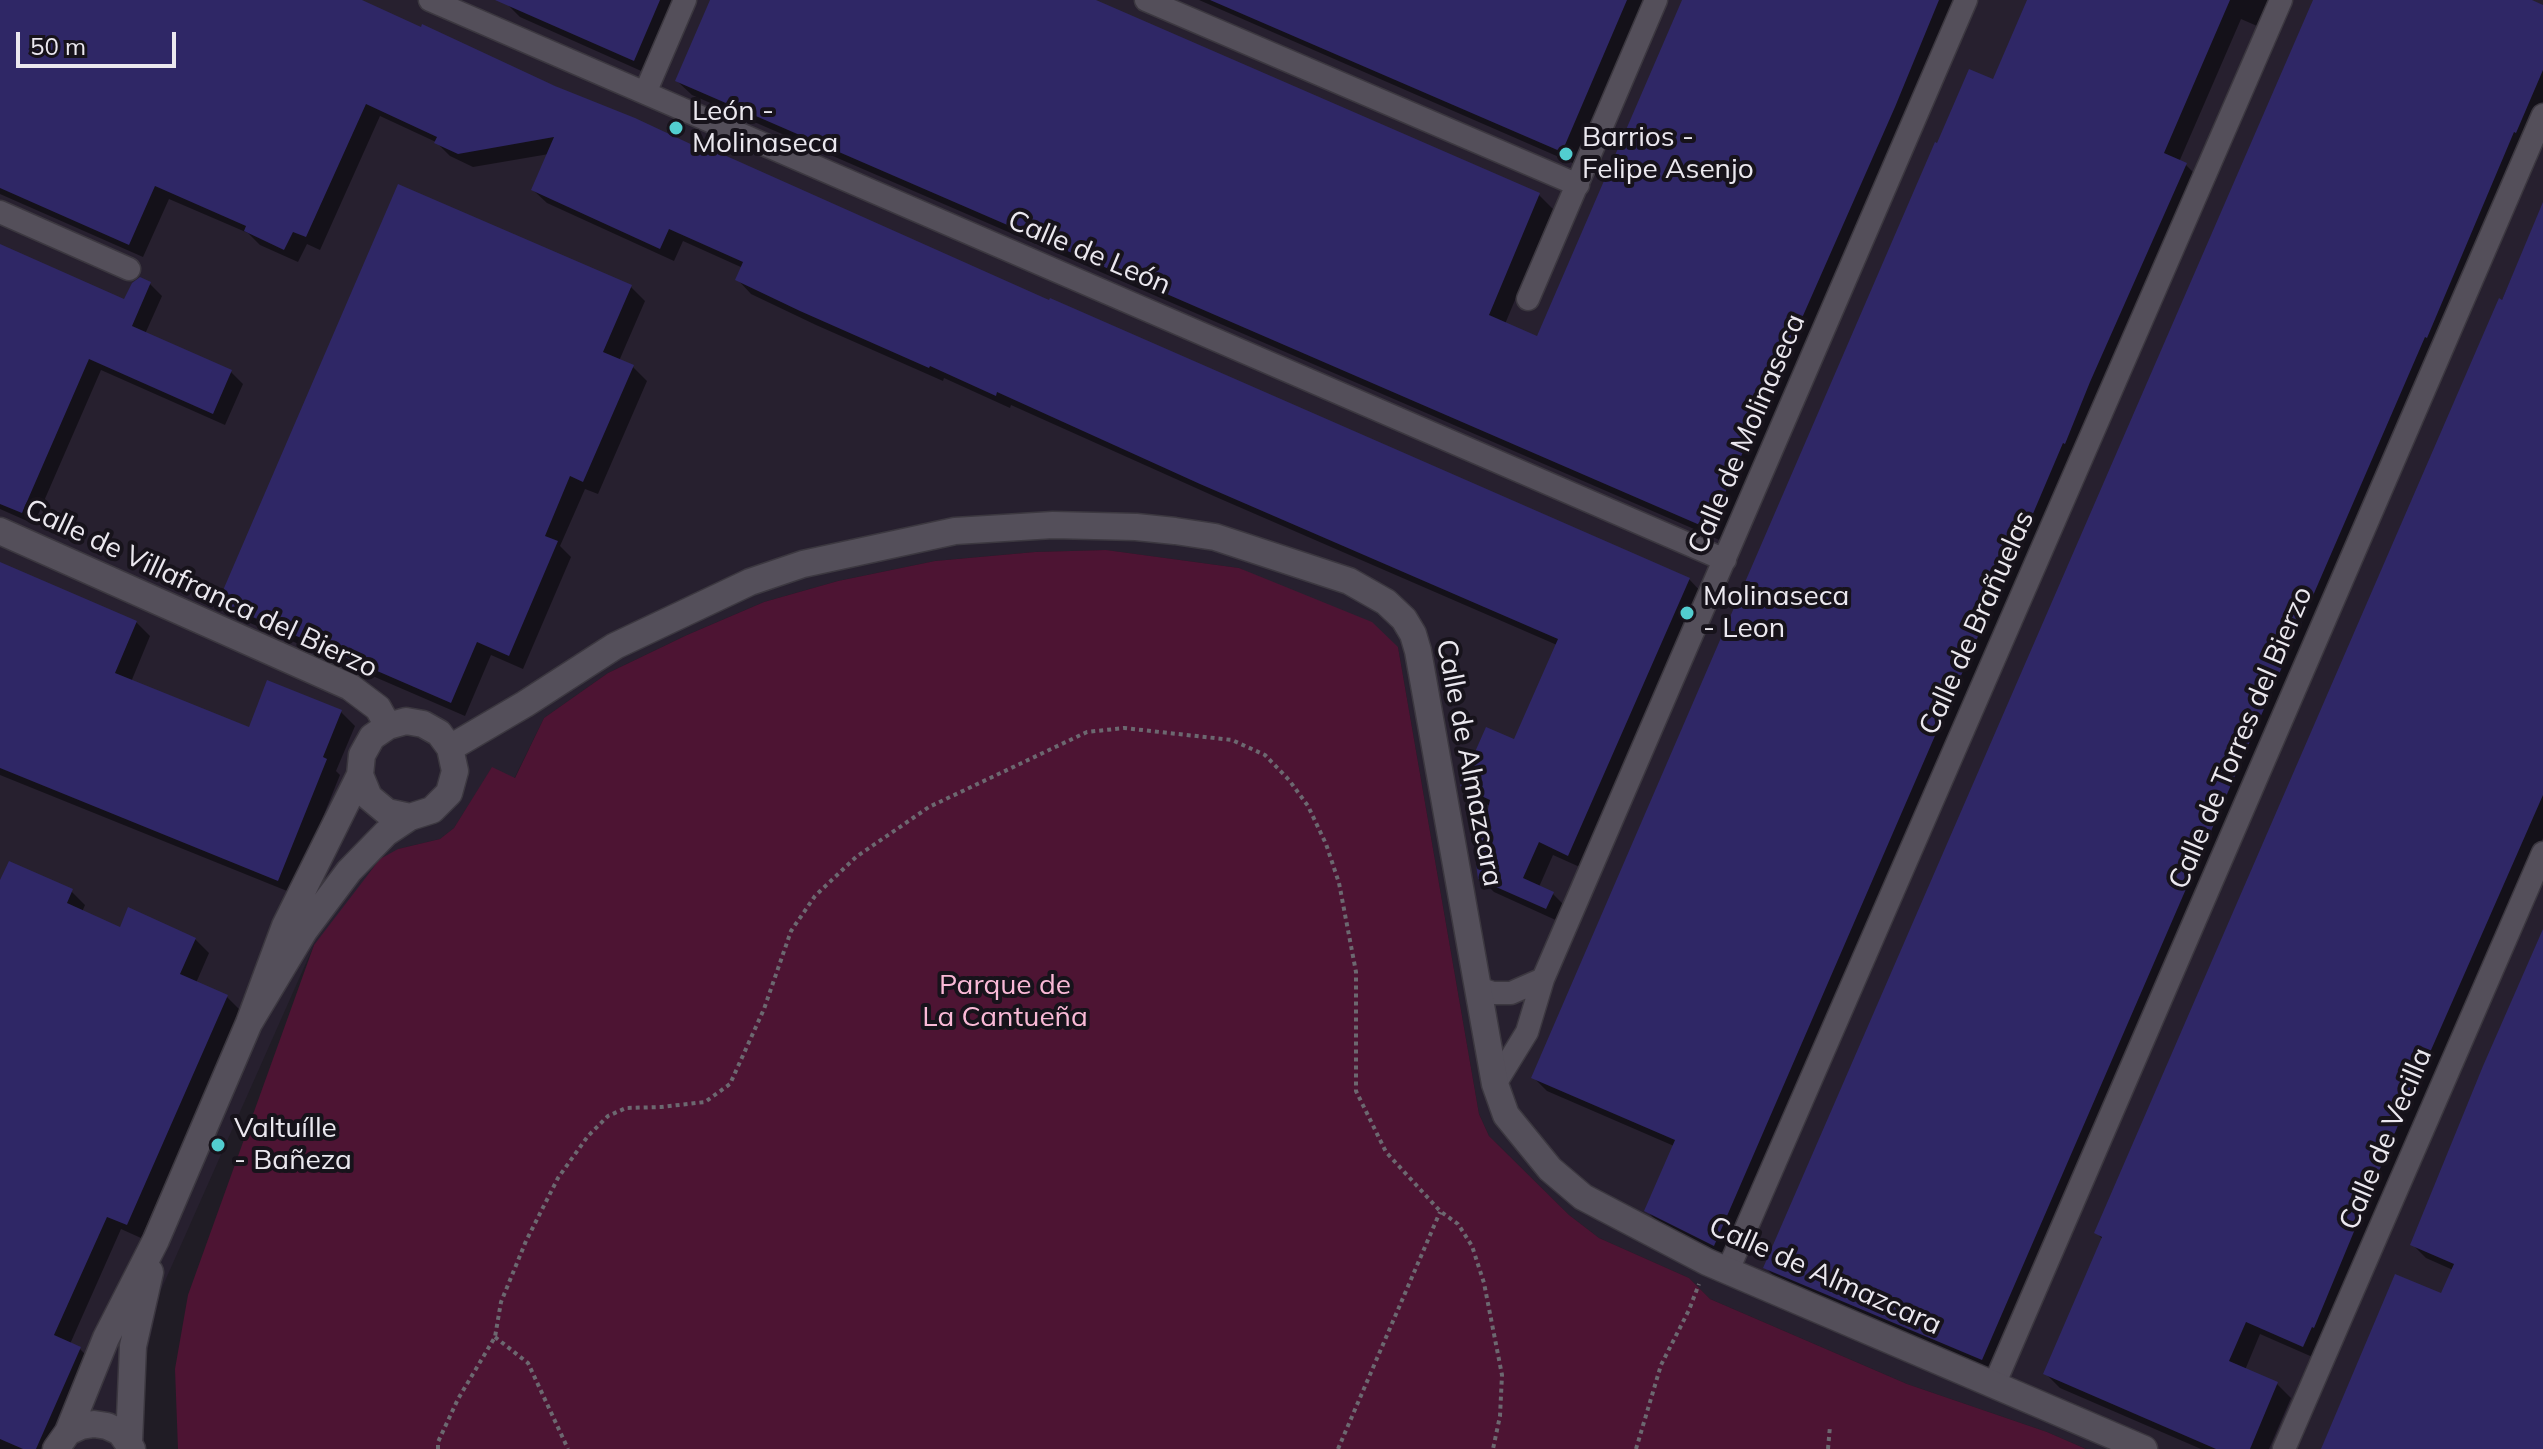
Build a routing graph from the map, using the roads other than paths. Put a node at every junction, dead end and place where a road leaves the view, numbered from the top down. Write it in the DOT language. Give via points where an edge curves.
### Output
graph roads {
  1 [pos="430,0"];
  2 [pos="685,0"];
  3 [pos="1146,0"];
  4 [pos="1656,0"];
  5 [pos="1966,0"];
  6 [pos="2281,0"];
  7 [pos="645,93"];
  8 [pos="2543,115"];
  9 [pos="1578,185"];
  10 [pos="0,212"];
  11 [pos="129,269"];
  12 [pos="1528,299"];
  13 [pos="0,531"];
  14 [pos="1725,560"];
  15 [pos="388,726"];
  16 [pos="450,748"];
  17 [pos="360,775"];
  18 [pos="410,817"];
  19 [pos="2543,853"];
  20 [pos="1543,979"];
  21 [pos="1478,988"];
  22 [pos="249,1023"];
  23 [pos="1495,1084"];
  24 [pos="156,1240"];
  25 [pos="1718,1266"];
  26 [pos="1994,1385"];
  27 [pos="62,1441"];
  28 [pos="131,1446"];
  29 [pos="2144,1449"];
  30 [pos="2284,1449"];
  1 -- 7 [label="street, Calle de León"];
  2 -- 7 [label="street"];
  3 -- 9 [label="street"];
  4 -- 9 [label="street"];
  5 -- 14 [label="street, Calle de Molinaseca"];
  6 -- 25 [label="street, Calle de Brañuelas"];
  7 -- 14 [label="street, Calle de León"];
  8 -- 26 [label="street, Calle de Torres del Bierzo"];
  9 -- 12 [label="street"];
  10 -- 11 [label="street"];
  13 -- 15 [label="street, Calle de Villafranca del Bierzo" via="350,687 378,708"];
  14 -- 20 [label="street, Calle de Molinaseca"];
  15 -- 16 [label="street" via="423,724"];
  15 -- 17 [label="street" via="372,737 362,755"];
  16 -- 18 [label="street" via="455,771 449,793 432,810"];
  16 -- 21 [label="street, Calle de Almazcara" via="615,646 750,582 803,564 955,531 1053,525 1136,527 1215,537 1349,581 1386,602 1413,634"];
  17 -- 18 [label="street" via="378,805"];
  17 -- 22 [label="street" via="285,926"];
  18 -- 22 [label="street" via="349,871 304,931"];
  19 -- 30 [label="street, Calle de Vecilla"];
  20 -- 21 [label="street" via="1511,993"];
  20 -- 23 [label="street, Calle de Molinaseca" via="1527,1032"];
  21 -- 23 [label="street, Calle de Almazcara"];
  22 -- 24 [label="street"];
  23 -- 25 [label="street, Calle de Almazcara" via="1506,1115 1550,1169 1583,1197"];
  24 -- 27 [label="street"];
  24 -- 28 [label="street" via="133,1346"];
  25 -- 26 [label="street, Calle de Almazcara"];
  26 -- 29 [label="street, Calle de Almazcara"];
  27 -- 28 [label="street" via="81,1426 94,1424 120,1432"];
}
